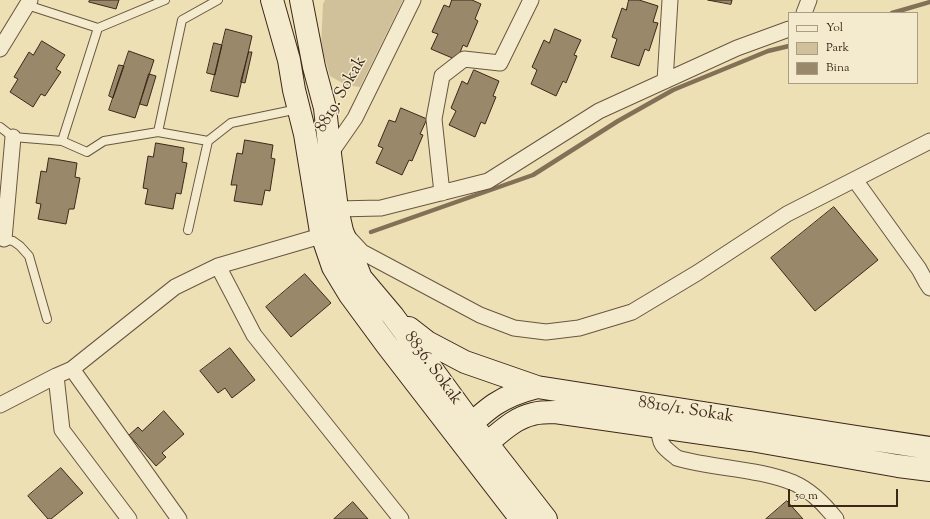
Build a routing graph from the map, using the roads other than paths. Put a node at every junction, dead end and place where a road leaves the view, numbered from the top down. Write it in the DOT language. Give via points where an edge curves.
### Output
graph roads {
  1 [pos="165,0"];
  2 [pos="218,0"];
  3 [pos="272,0"];
  4 [pos="301,0"];
  5 [pos="414,0"];
  6 [pos="532,0"];
  7 [pos="670,0"];
  8 [pos="809,0"];
  9 [pos="29,2"];
  10 [pos="804,12"];
  11 [pos="98,28"];
  12 [pos="788,29"];
  13 [pos="0,49"];
  14 [pos="665,81"];
  15 [pos="299,109"];
  16 [pos="0,126"];
  17 [pos="158,132"];
  18 [pos="13,137"];
  19 [pos="62,141"];
  20 [pos="208,141"];
  21 [pos="930,141"];
  22 [pos="330,154"];
  23 [pos="854,180"];
  24 [pos="442,193"];
  25 [pos="327,211"];
  26 [pos="188,230"];
  27 [pos="332,233"];
  28 [pos="2,239"];
  29 [pos="218,266"];
  30 [pos="930,288"];
  31 [pos="393,316"];
  32 [pos="47,319"];
  33 [pos="72,369"];
  34 [pos="56,376"];
  35 [pos="537,387"];
  36 [pos="0,405"];
  37 [pos="659,427"];
  38 [pos="465,430"];
  39 [pos="930,448"];
  40 [pos="480,449"];
  41 [pos="930,470"];
  42 [pos="129,519"];
  43 [pos="179,519"];
  44 [pos="401,519"];
  45 [pos="521,519"];
  46 [pos="546,519"];
  47 [pos="836,519"];
  1 -- 11 [label="lane"];
  2 -- 17 [label="lane" via="182,20"];
  3 -- 15 [label="street" via="289,60"];
  4 -- 22 [label="street" via="325,108"];
  5 -- 22 [label="street, 8819. Sokak" via="355,118"];
  6 -- 24 [label="street" via="500,63 464,59 442,76 434,119"];
  7 -- 14 [label="street"];
  8 -- 10 [label="street"];
  9 -- 11 [label="lane"];
  9 -- 13 [label="street"];
  11 -- 19 [label="lane"];
  12 -- 14 [label="street" via="737,48"];
  14 -- 24 [label="street" via="598,112 488,181"];
  15 -- 20 [label="lane" via="231,123"];
  15 -- 25 [label="street"];
  16 -- 18 [label="lane"];
  17 -- 19 [label="lane" via="104,141 87,152"];
  17 -- 20 [label="lane"];
  18 -- 19 [label="lane"];
  18 -- 28 [label="street"];
  20 -- 26 [label="lane"];
  21 -- 23 [label="street"];
  22 -- 25 [label="street"];
  23 -- 27 [label="street" via="787,214 698,273 632,312 579,328 546,332 514,328 480,315 362,252"];
  23 -- 30 [label="street"];
  24 -- 25 [label="street" via="381,208"];
  25 -- 27 [label="street, 8836. Sokak"];
  27 -- 29 [label="street"];
  27 -- 31 [label="street, 8836. Sokak" via="361,278"];
  27 -- 38 [label="street" via="333,267 350,294 386,344"];
  28 -- 32 [label="lane" via="13,241 29,256"];
  29 -- 33 [label="street" via="176,287"];
  29 -- 44 [label="street" via="254,335"];
  31 -- 35 [label="street" via="427,342 465,362"];
  31 -- 38 [label="street, 8836. Sokak"];
  33 -- 34 [label="street"];
  33 -- 43 [label="street"];
  34 -- 36 [label="street"];
  34 -- 42 [label="street" via="62,430"];
  35 -- 38 [label="street, 8810/1. Sokak" via="500,400"];
  35 -- 39 [label="street, 8810/1. Sokak"];
  37 -- 40 [label="street, 8810/1. Sokak" via="555,412 533,414 509,425"];
  37 -- 41 [label="street, 8810/1. Sokak"];
  37 -- 47 [label="street" via="659,440 677,458 769,476 795,484 811,494"];
  38 -- 40 [label="street, 8836. Sokak"];
  40 -- 45 [label="street"];
  40 -- 46 [label="street, 8836. Sokak"];
}
